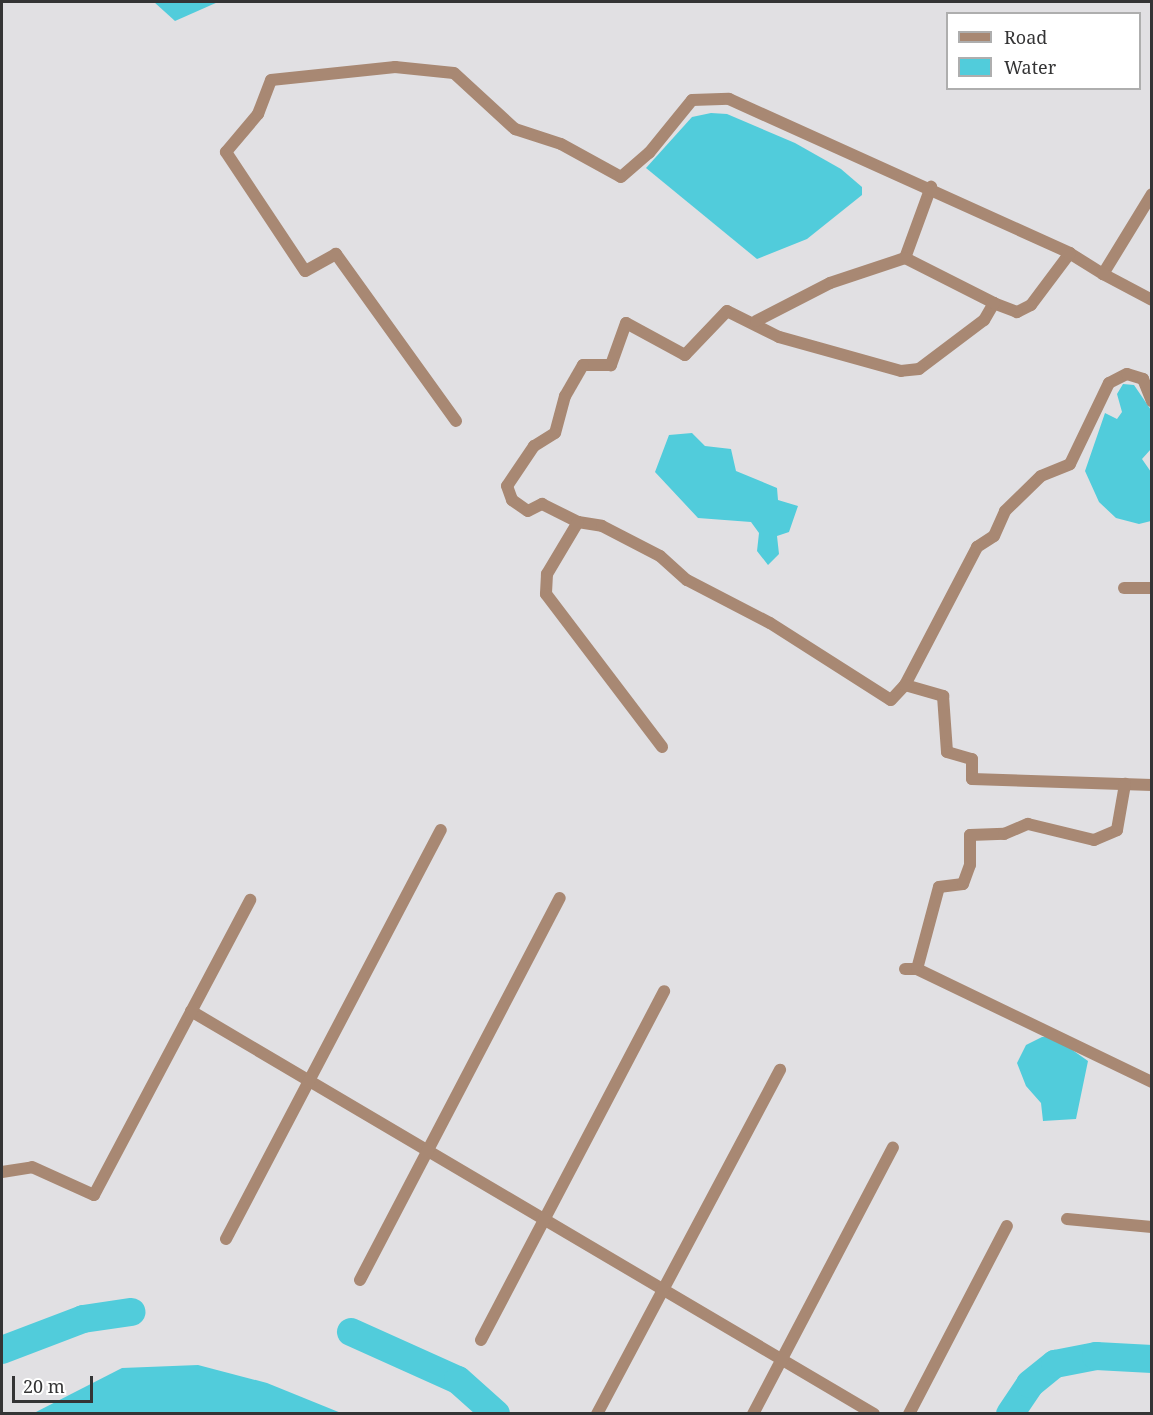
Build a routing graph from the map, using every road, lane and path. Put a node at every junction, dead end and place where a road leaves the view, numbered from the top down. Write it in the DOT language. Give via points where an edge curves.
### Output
graph roads {
  1 [pos="931,187"];
  2 [pos="1152,194"];
  3 [pos="1070,253"];
  4 [pos="905,258"];
  5 [pos="1103,274"];
  6 [pos="1152,300"];
  7 [pos="994,303"];
  8 [pos="756,321"];
  9 [pos="1152,401"];
  10 [pos="456,421"];
  11 [pos="578,522"];
  12 [pos="1124,588"];
  13 [pos="1152,588"];
  14 [pos="905,685"];
  15 [pos="662,747"];
  16 [pos="1125,784"];
  17 [pos="1152,785"];
  18 [pos="441,830"];
  19 [pos="560,898"];
  20 [pos="250,900"];
  21 [pos="664,991"];
  22 [pos="191,1011"];
  23 [pos="780,1070"];
  24 [pos="309,1080"];
  25 [pos="1152,1082"];
  26 [pos="893,1146"];
  27 [pos="428,1150"];
  28 [pos="2,1172"];
  29 [pos="544,1219"];
  30 [pos="1067,1219"];
  31 [pos="1007,1226"];
  32 [pos="1152,1227"];
  33 [pos="226,1239"];
  34 [pos="360,1280"];
  35 [pos="663,1289"];
  36 [pos="481,1341"];
  37 [pos="782,1359"];
  38 [pos="597,1413"];
  39 [pos="753,1413"];
  40 [pos="874,1413"];
  41 [pos="909,1413"];
  1 -- 3 [label="street"];
  1 -- 4 [label="street"];
  1 -- 10 [label="street" via="729,99 692,100 621,177 561,144 515,129 454,73 395,67 271,80 258,114 226,152 305,271 336,254"];
  2 -- 5 [label="street"];
  3 -- 5 [label="street"];
  3 -- 7 [label="street" via="1031,305 1017,312"];
  4 -- 7 [label="street"];
  4 -- 8 [label="street" via="830,283"];
  5 -- 6 [label="street"];
  7 -- 8 [label="street" via="984,320 919,369 901,371 779,337"];
  8 -- 11 [label="street" via="727,311 685,355 626,323 611,365 583,365 565,396 555,433 534,446 507,486 512,500 528,511 542,504"];
  9 -- 14 [label="street" via="1143,379 1118,375 1109,383 1070,464 1041,476 1005,511 994,536 976,547"];
  11 -- 14 [label="street" via="602,526 660,556 687,580 770,623 891,700"];
  11 -- 15 [label="street" via="547,574 546,594"];
  12 -- 13 [label="street"];
  14 -- 16 [label="street" via="943,696 947,752 972,759 972,779"];
  16 -- 17 [label="street"];
  16 -- 25 [label="street" via="1117,830 1094,840 1028,824 1004,834 970,834 970,865 963,884 939,887 911,969"];
  18 -- 24 [label="street"];
  19 -- 27 [label="street"];
  20 -- 22 [label="street"];
  21 -- 29 [label="street"];
  22 -- 24 [label="street"];
  22 -- 28 [label="street" via="94,1195 32,1167"];
  23 -- 35 [label="street"];
  24 -- 27 [label="street"];
  24 -- 33 [label="street"];
  26 -- 37 [label="street"];
  27 -- 29 [label="street"];
  27 -- 34 [label="street"];
  29 -- 35 [label="street"];
  29 -- 36 [label="street"];
  30 -- 32 [label="street"];
  31 -- 41 [label="street"];
  35 -- 37 [label="street"];
  35 -- 38 [label="street"];
  37 -- 39 [label="street"];
  37 -- 40 [label="street"];
}
